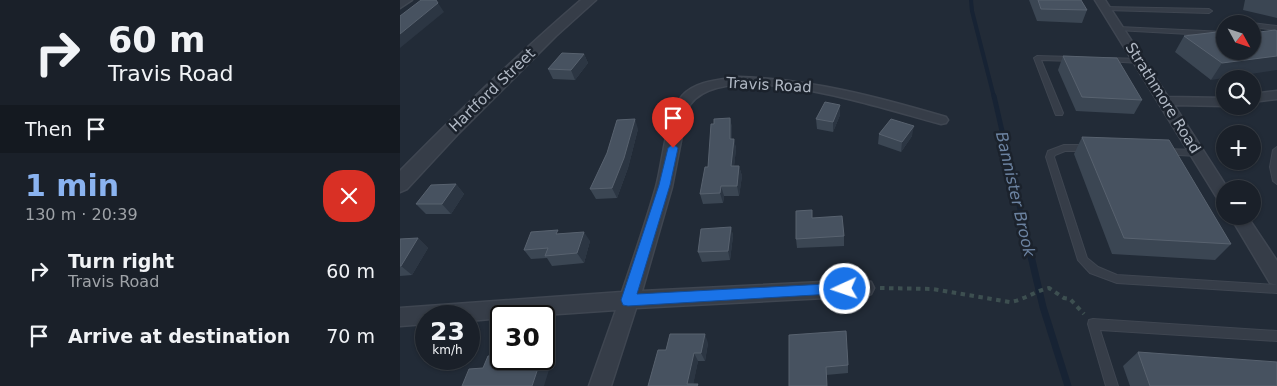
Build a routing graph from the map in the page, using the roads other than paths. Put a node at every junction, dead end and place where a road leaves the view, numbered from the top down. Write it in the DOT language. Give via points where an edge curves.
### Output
graph roads {
  1 [pos="407,0"];
  2 [pos="589,0"];
  3 [pos="1103,4"];
  4 [pos="400,5"];
  5 [pos="1209,11"];
  6 [pos="1261,26"];
  7 [pos="1277,28"];
  8 [pos="1119,29"];
  9 [pos="1216,34"];
  10 [pos="1084,59"];
  11 [pos="1103,60"];
  12 [pos="1140,61"];
  13 [pos="1277,95"];
  14 [pos="1261,97"];
  15 [pos="1165,101"];
  16 [pos="1216,102"];
  17 [pos="1059,113"];
  18 [pos="941,120"];
  19 [pos="1099,149"];
  20 [pos="1277,150"];
  21 [pos="1158,151"];
  22 [pos="1197,153"];
  23 [pos="1277,181"];
  24 [pos="1216,183"];
  25 [pos="400,184"];
  26 [pos="1244,225"];
  27 [pos="1277,277"];
  28 [pos="864,288"];
  29 [pos="1277,289"];
  30 [pos="628,300"];
  31 [pos="400,317"];
  32 [pos="1277,336"];
  33 [pos="600,386"];
  34 [pos="1112,386"];
  1 -- 4 [label="street"];
  2 -- 25 [label="street, Hartford Street" via="485,96"];
  3 -- 5 [label="lane"];
  3 -- 8 [label="street, Strathmore Road"];
  6 -- 7 [label="lane"];
  8 -- 9 [label="lane"];
  8 -- 12 [label="street, Strathmore Road"];
  10 -- 17 [label="lane" via="1037,58"];
  11 -- 12 [label="lane"];
  12 -- 15 [label="street, Strathmore Road"];
  13 -- 14 [label="street"];
  15 -- 16 [label="street"];
  15 -- 22 [label="street, Strathmore Road"];
  18 -- 30 [label="street, Travis Road" via="873,100 808,86 732,81 699,90 689,96 679,115 665,185"];
  19 -- 29 [label="lane" via="1064,148 1055,150 1050,157 1081,255 1094,270 1117,279"];
  20 -- 23 [label="lane" via="1274,167"];
  21 -- 22 [label="lane"];
  22 -- 24 [label="street, Strathmore Road"];
  26 -- 27 [label="street"];
  28 -- 30 [label="street"];
  30 -- 31 [label="street"];
  30 -- 33 [label="street, Travis Road"];
  32 -- 34 [label="lane" via="1093,324"];
}
